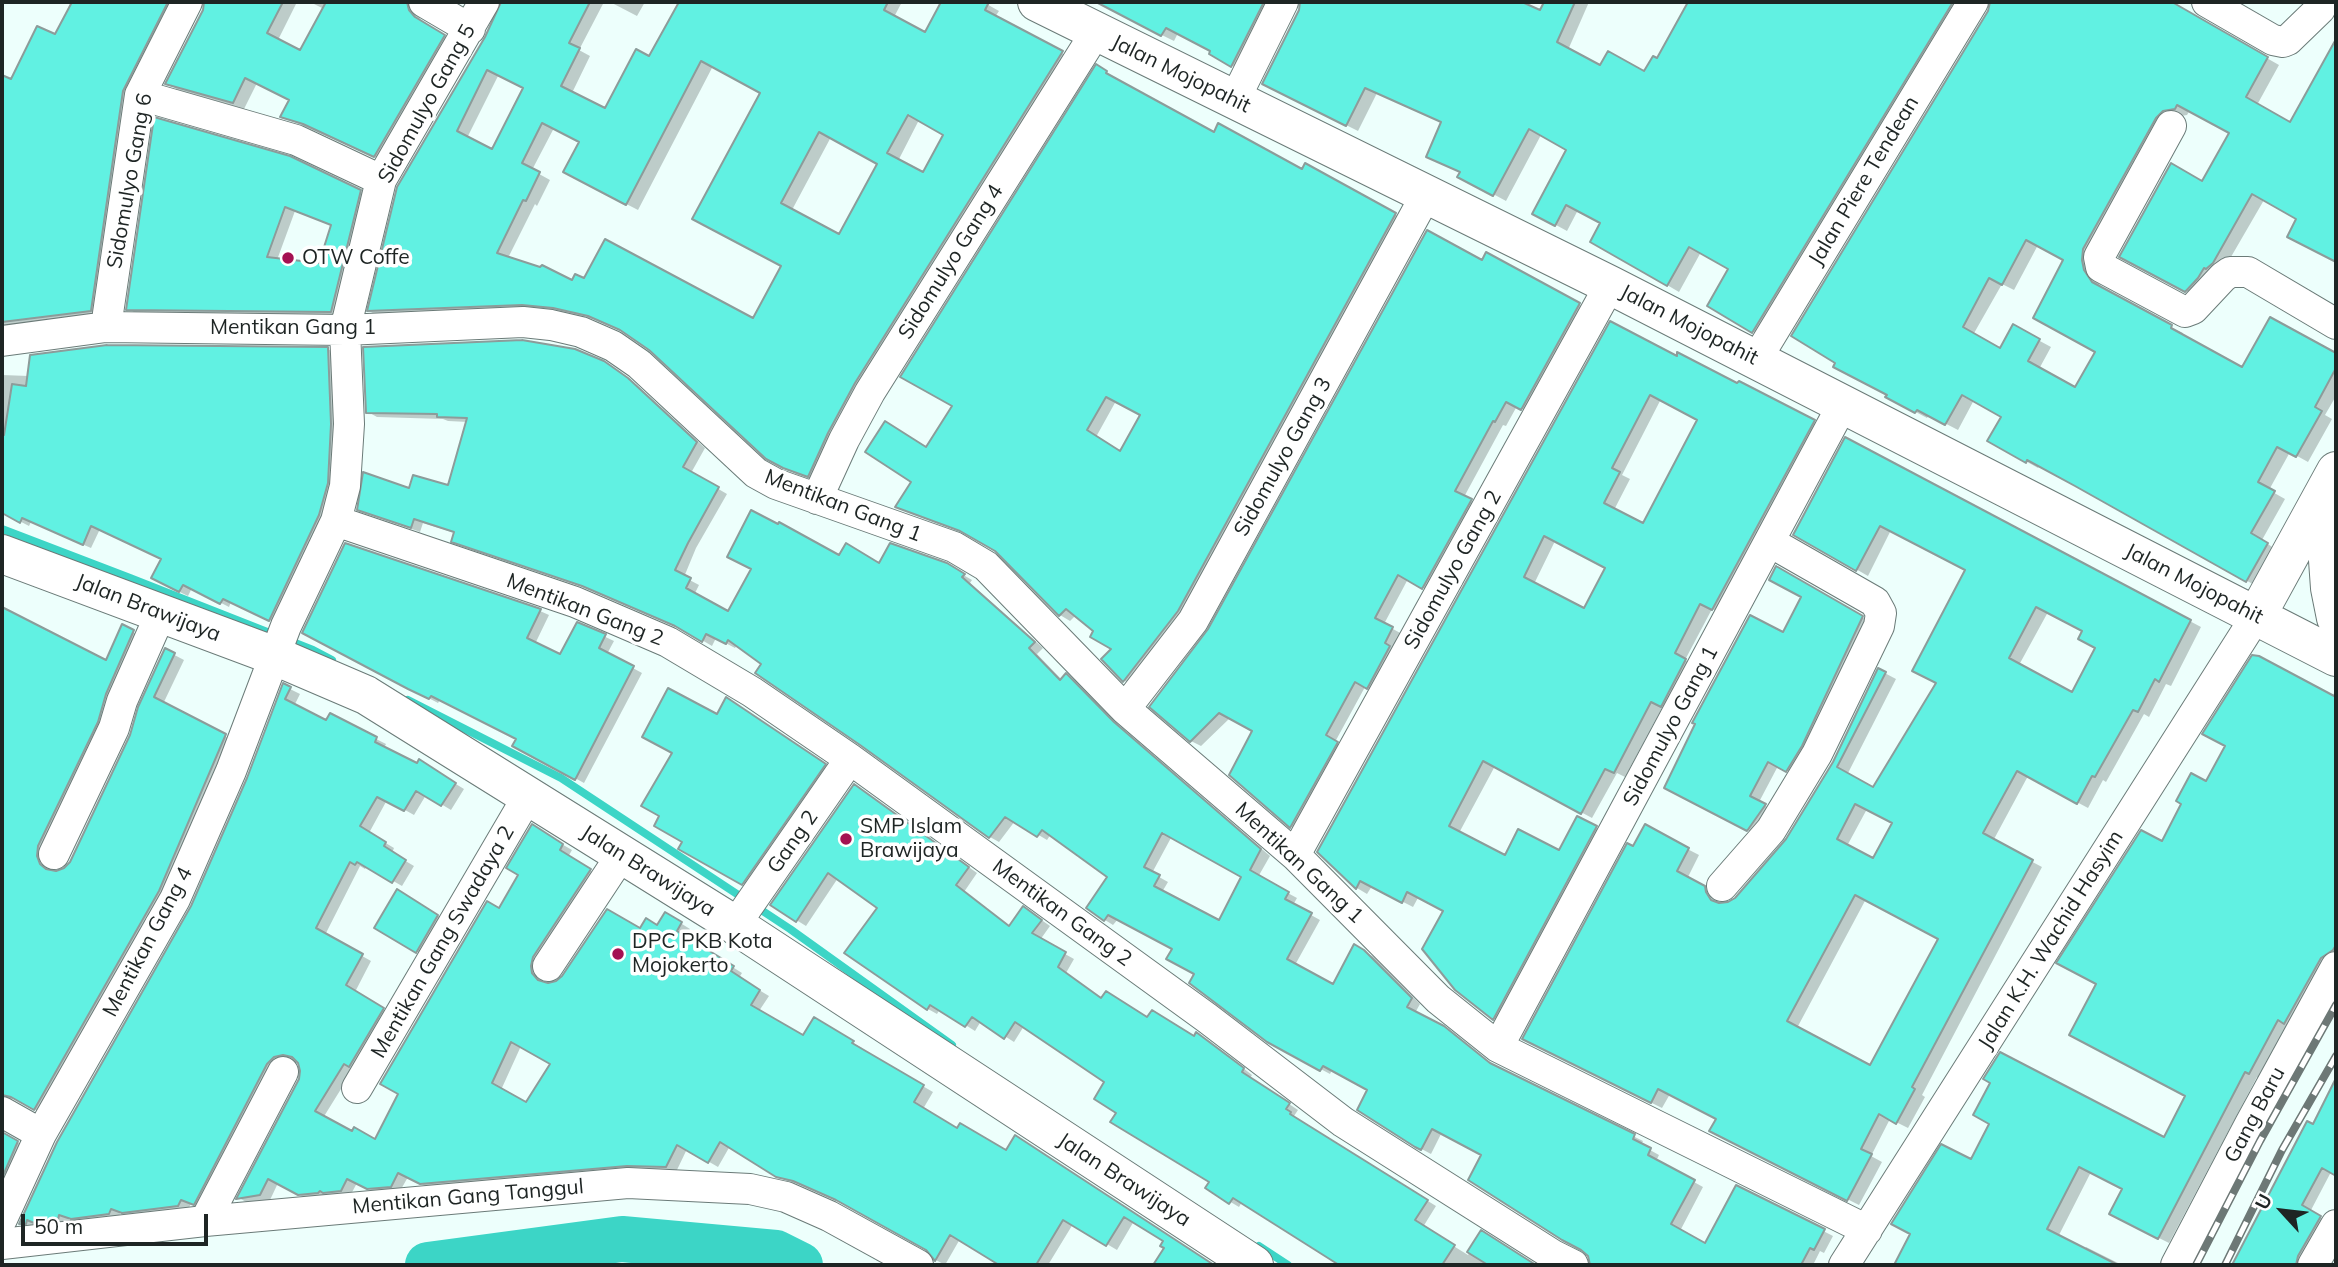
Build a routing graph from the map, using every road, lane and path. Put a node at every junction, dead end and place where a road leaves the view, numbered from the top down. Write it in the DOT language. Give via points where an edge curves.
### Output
graph roads {
  1 [pos="187,2"];
  2 [pos="424,2"];
  3 [pos="484,2"];
  4 [pos="1037,2"];
  5 [pos="1283,2"];
  6 [pos="1973,2"];
  7 [pos="2207,2"];
  8 [pos="2326,10"];
  9 [pos="470,29"];
  10 [pos="1096,32"];
  11 [pos="141,95"];
  12 [pos="1234,101"];
  13 [pos="2171,126"];
  14 [pos="382,180"];
  15 [pos="1426,195"];
  16 [pos="1610,285"];
  17 [pos="2334,319"];
  18 [pos="106,327"];
  19 [pos="345,330"];
  20 [pos="2,341"];
  21 [pos="1756,359"];
  22 [pos="1843,404"];
  23 [pos="2336,471"];
  24 [pos="2336,486"];
  25 [pos="817,499"];
  26 [pos="336,521"];
  27 [pos="1770,542"];
  28 [pos="2,554"];
  29 [pos="161,612"];
  30 [pos="2257,615"];
  31 [pos="2336,618"];
  32 [pos="280,642"];
  33 [pos="2336,657"];
  34 [pos="1125,709"];
  35 [pos="850,759"];
  36 [pos="528,796"];
  37 [pos="54,854"];
  38 [pos="622,854"];
  39 [pos="1295,855"];
  40 [pos="1722,886"];
  41 [pos="748,908"];
  42 [pos="548,966"];
  43 [pos="2336,967"];
  44 [pos="1498,1047"];
  45 [pos="283,1072"];
  46 [pos="357,1088"];
  47 [pos="2,1112"];
  48 [pos="41,1134"];
  49 [pos="2,1219"];
  50 [pos="205,1222"];
  51 [pos="2336,1225"];
  52 [pos="1867,1230"];
  53 [pos="2,1244"];
  54 [pos="918,1265"];
  55 [pos="1254,1265"];
  56 [pos="1573,1265"];
  57 [pos="1844,1265"];
  58 [pos="2176,1265"];
  59 [pos="2314,1265"];
  1 -- 11 [label="street, Sidomulyo Gang 6"];
  2 -- 9 [label="street"];
  3 -- 9 [label="street, Sidomulyo Gang 5"];
  4 -- 10 [label="main road, Jalan Mojopahit"];
  5 -- 12 [label="street"];
  6 -- 21 [label="street, Jalan Piere Tendean"];
  7 -- 8 [label="street" via="2283,42"];
  9 -- 14 [label="street, Sidomulyo Gang 5"];
  10 -- 12 [label="main road, Jalan Mojopahit"];
  10 -- 25 [label="street, Sidomulyo Gang 4" via="876,382"];
  11 -- 14 [label="street" via="296,140"];
  11 -- 18 [label="street, Sidomulyo Gang 6"];
  12 -- 15 [label="main road, Jalan Mojopahit"];
  13 -- 17 [label="street" via="2099,257 2101,267 2185,312 2222,277 2248,272"];
  14 -- 19 [label="street, Sidomulyo Gang 5"];
  15 -- 16 [label="main road, Jalan Mojopahit"];
  15 -- 34 [label="street, Sidomulyo Gang 3" via="1193,621"];
  16 -- 21 [label="main road, Jalan Mojopahit"];
  16 -- 39 [label="street, Sidomulyo Gang 2"];
  18 -- 19 [label="street, Mentikan Gang 1"];
  18 -- 20 [label="street, Mentikan Gang 1"];
  19 -- 25 [label="street, Mentikan Gang 1" via="523,322 581,332 639,364 756,473"];
  19 -- 26 [label="street, Sidomulyo Gang 5" via="349,424 345,486"];
  21 -- 22 [label="main road, Jalan Mojopahit"];
  22 -- 27 [label="street, Sidomulyo Gang 1"];
  22 -- 30 [label="main road, Jalan Mojopahit"];
  23 -- 30 [label="main road"];
  24 -- 31 [label="main road" via="2328,511 2327,546"];
  25 -- 34 [label="street, Mentikan Gang 1" via="954,547 986,566"];
  26 -- 32 [label="street, Mentikan Gang 4"];
  26 -- 35 [label="street, Mentikan Gang 2" via="575,602 668,642"];
  27 -- 40 [label="street" via="1875,602 1881,613 1880,626 1817,754 1771,830"];
  27 -- 44 [label="street, Sidomulyo Gang 1"];
  28 -- 29 [label="main road, Jalan Brawijaya"];
  29 -- 32 [label="main road, Jalan Brawijaya"];
  29 -- 37 [label="street" via="114,728"];
  30 -- 33 [label="main road, Jalan Mojopahit"];
  30 -- 52 [label="street, Jalan K.H. Wachid Hasyim"];
  32 -- 36 [label="main road, Jalan Brawijaya"];
  32 -- 48 [label="street, Mentikan Gang 4" via="175,899"];
  34 -- 39 [label="street, Mentikan Gang 1"];
  35 -- 41 [label="street, Gang 2"];
  35 -- 56 [label="street, Mentikan Gang 2" via="1343,1122"];
  36 -- 38 [label="main road, Jalan Brawijaya"];
  36 -- 46 [label="street, Mentikan Gang Swadaya 2"];
  38 -- 41 [label="main road, Jalan Brawijaya"];
  38 -- 42 [label="street"];
  39 -- 44 [label="street, Mentikan Gang 1" via="1438,999"];
  41 -- 55 [label="main road, Jalan Brawijaya"];
  43 -- 58 [label="street, Gang Baru"];
  44 -- 52 [label="street, Mentikan Gang 1"];
  45 -- 50 [label="street"];
  47 -- 48 [label="street"];
  48 -- 49 [label="street, Mentikan Gang 4"];
  50 -- 53 [label="street, Mentikan Gang Tanggul"];
  50 -- 54 [label="street, Mentikan Gang Tanggul" via="628,1183 750,1189 786,1197 830,1216"];
  51 -- 59 [label="street"];
  52 -- 57 [label="street, Jalan K.H. Wachid Hasyim"];
}
